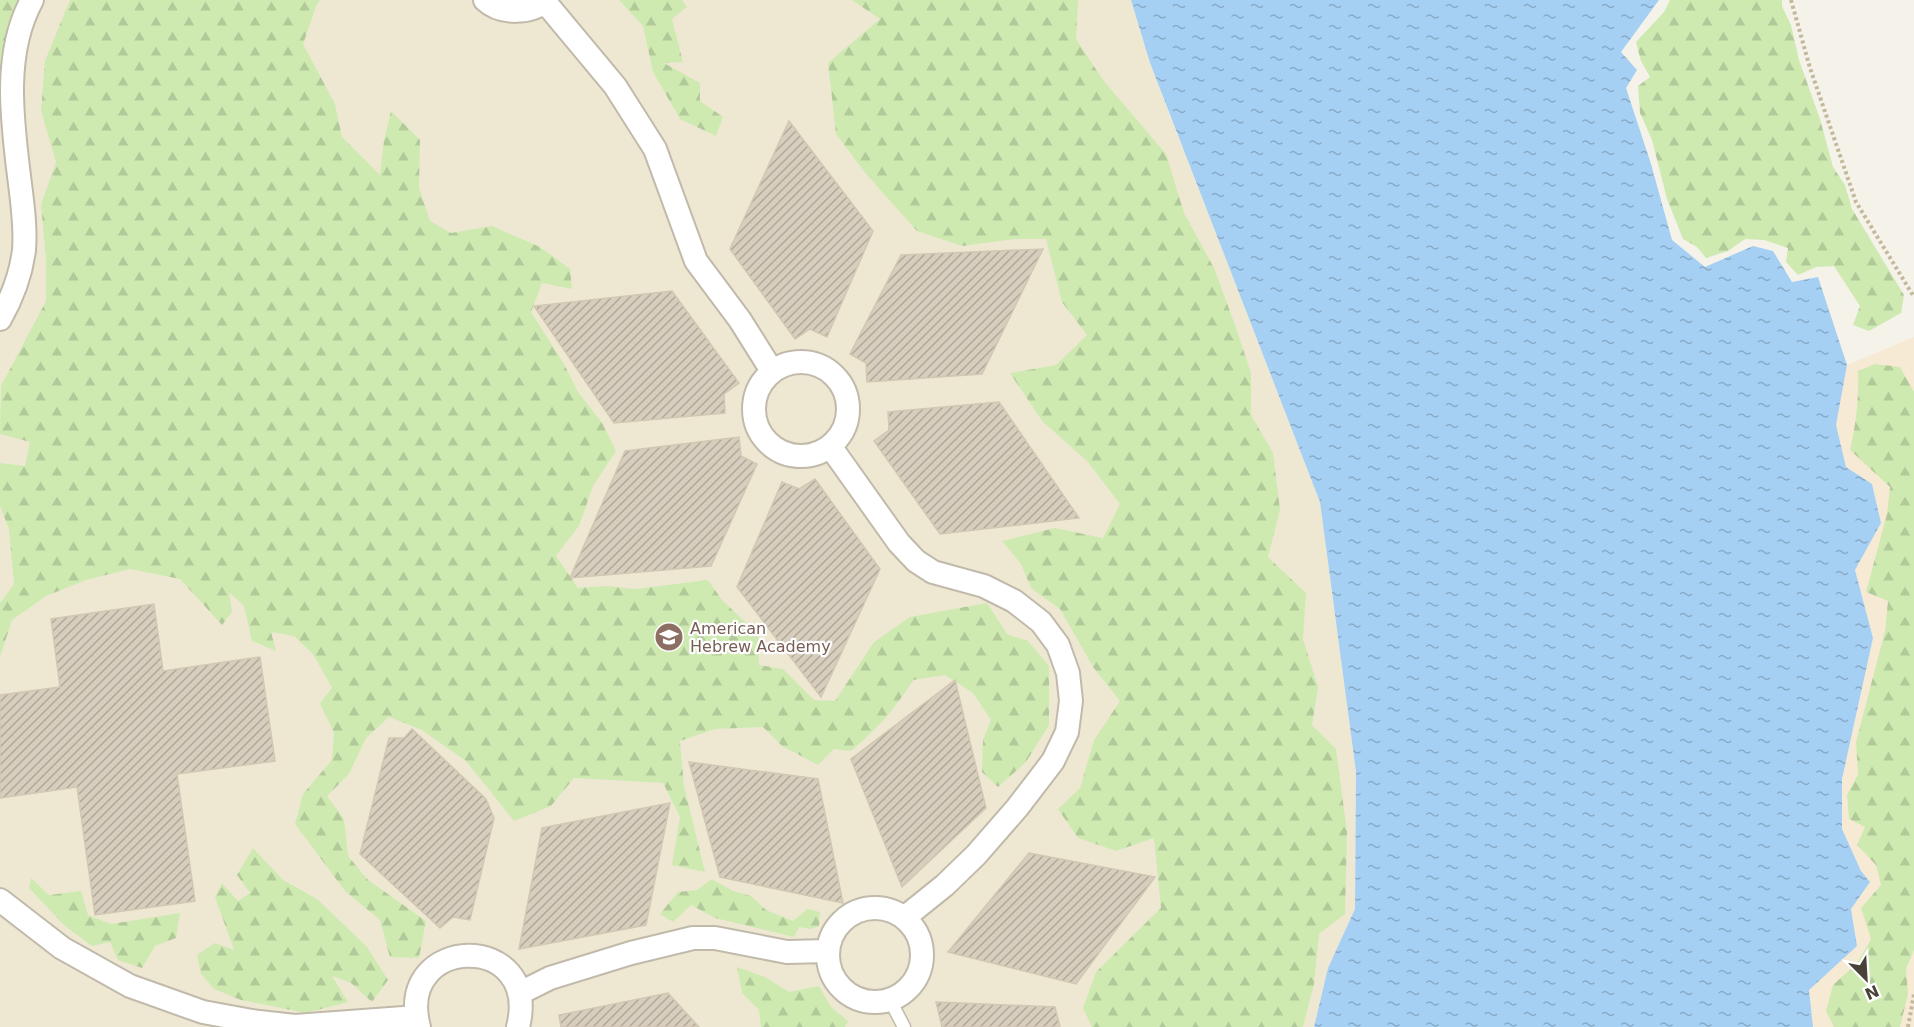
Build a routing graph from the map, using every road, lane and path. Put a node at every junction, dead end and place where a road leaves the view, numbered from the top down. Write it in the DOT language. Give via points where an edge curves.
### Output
graph roads {
  1 [pos="32,0"];
  2 [pos="485,0"];
  3 [pos="1791,0"];
  4 [pos="546,1"];
  5 [pos="1914,297"];
  6 [pos="0,319"];
  7 [pos="772,371"];
  8 [pos="830,446"];
  9 [pos="1,901"];
  10 [pos="903,918"];
  11 [pos="827,951"];
  12 [pos="520,993"];
  13 [pos="1914,994"];
  14 [pos="890,1000"];
  15 [pos="418,1022"];
  16 [pos="518,1027"];
  17 [pos="904,1027"];
  18 [pos="1908,1027"];
  1 -- 6 [label="street" via="20,28 11,97 24,249 17,281"];
  2 -- 4 [label="street" via="502,10 517,11"];
  3 -- 5 [label="path" via="1856,202"];
  4 -- 7 [label="street" via="615,86 655,149 696,261"];
  7 -- 8 [label="street" via="761,384 754,415 769,444 783,453 799,456 815,454"];
  7 -- 8 [label="street" via="785,364 814,363 839,380 849,407 847,422"];
  8 -- 10 [label="street" via="916,561 933,572 984,586 1014,601 1041,622 1058,645 1068,673 1071,701 1067,732 1053,761 976,855"];
  9 -- 15 [label="street" via="62,948 130,986 203,1012 295,1026"];
  10 -- 11 [label="street" via="882,908 852,913 831,936"];
  10 -- 14 [label="street" via="917,934 921,962 910,987"];
  11 -- 12 [label="street" via="787,952 716,938 693,938 550,978"];
  11 -- 14 [label="street" via="828,966 843,991 870,1002"];
  12 -- 15 [label="street" via="501,965 480,956 458,955 431,970 422,983 416,997"];
  12 -- 16 [label="street"];
  13 -- 18 [label="path"];
  14 -- 17 [label="lane"];
}
